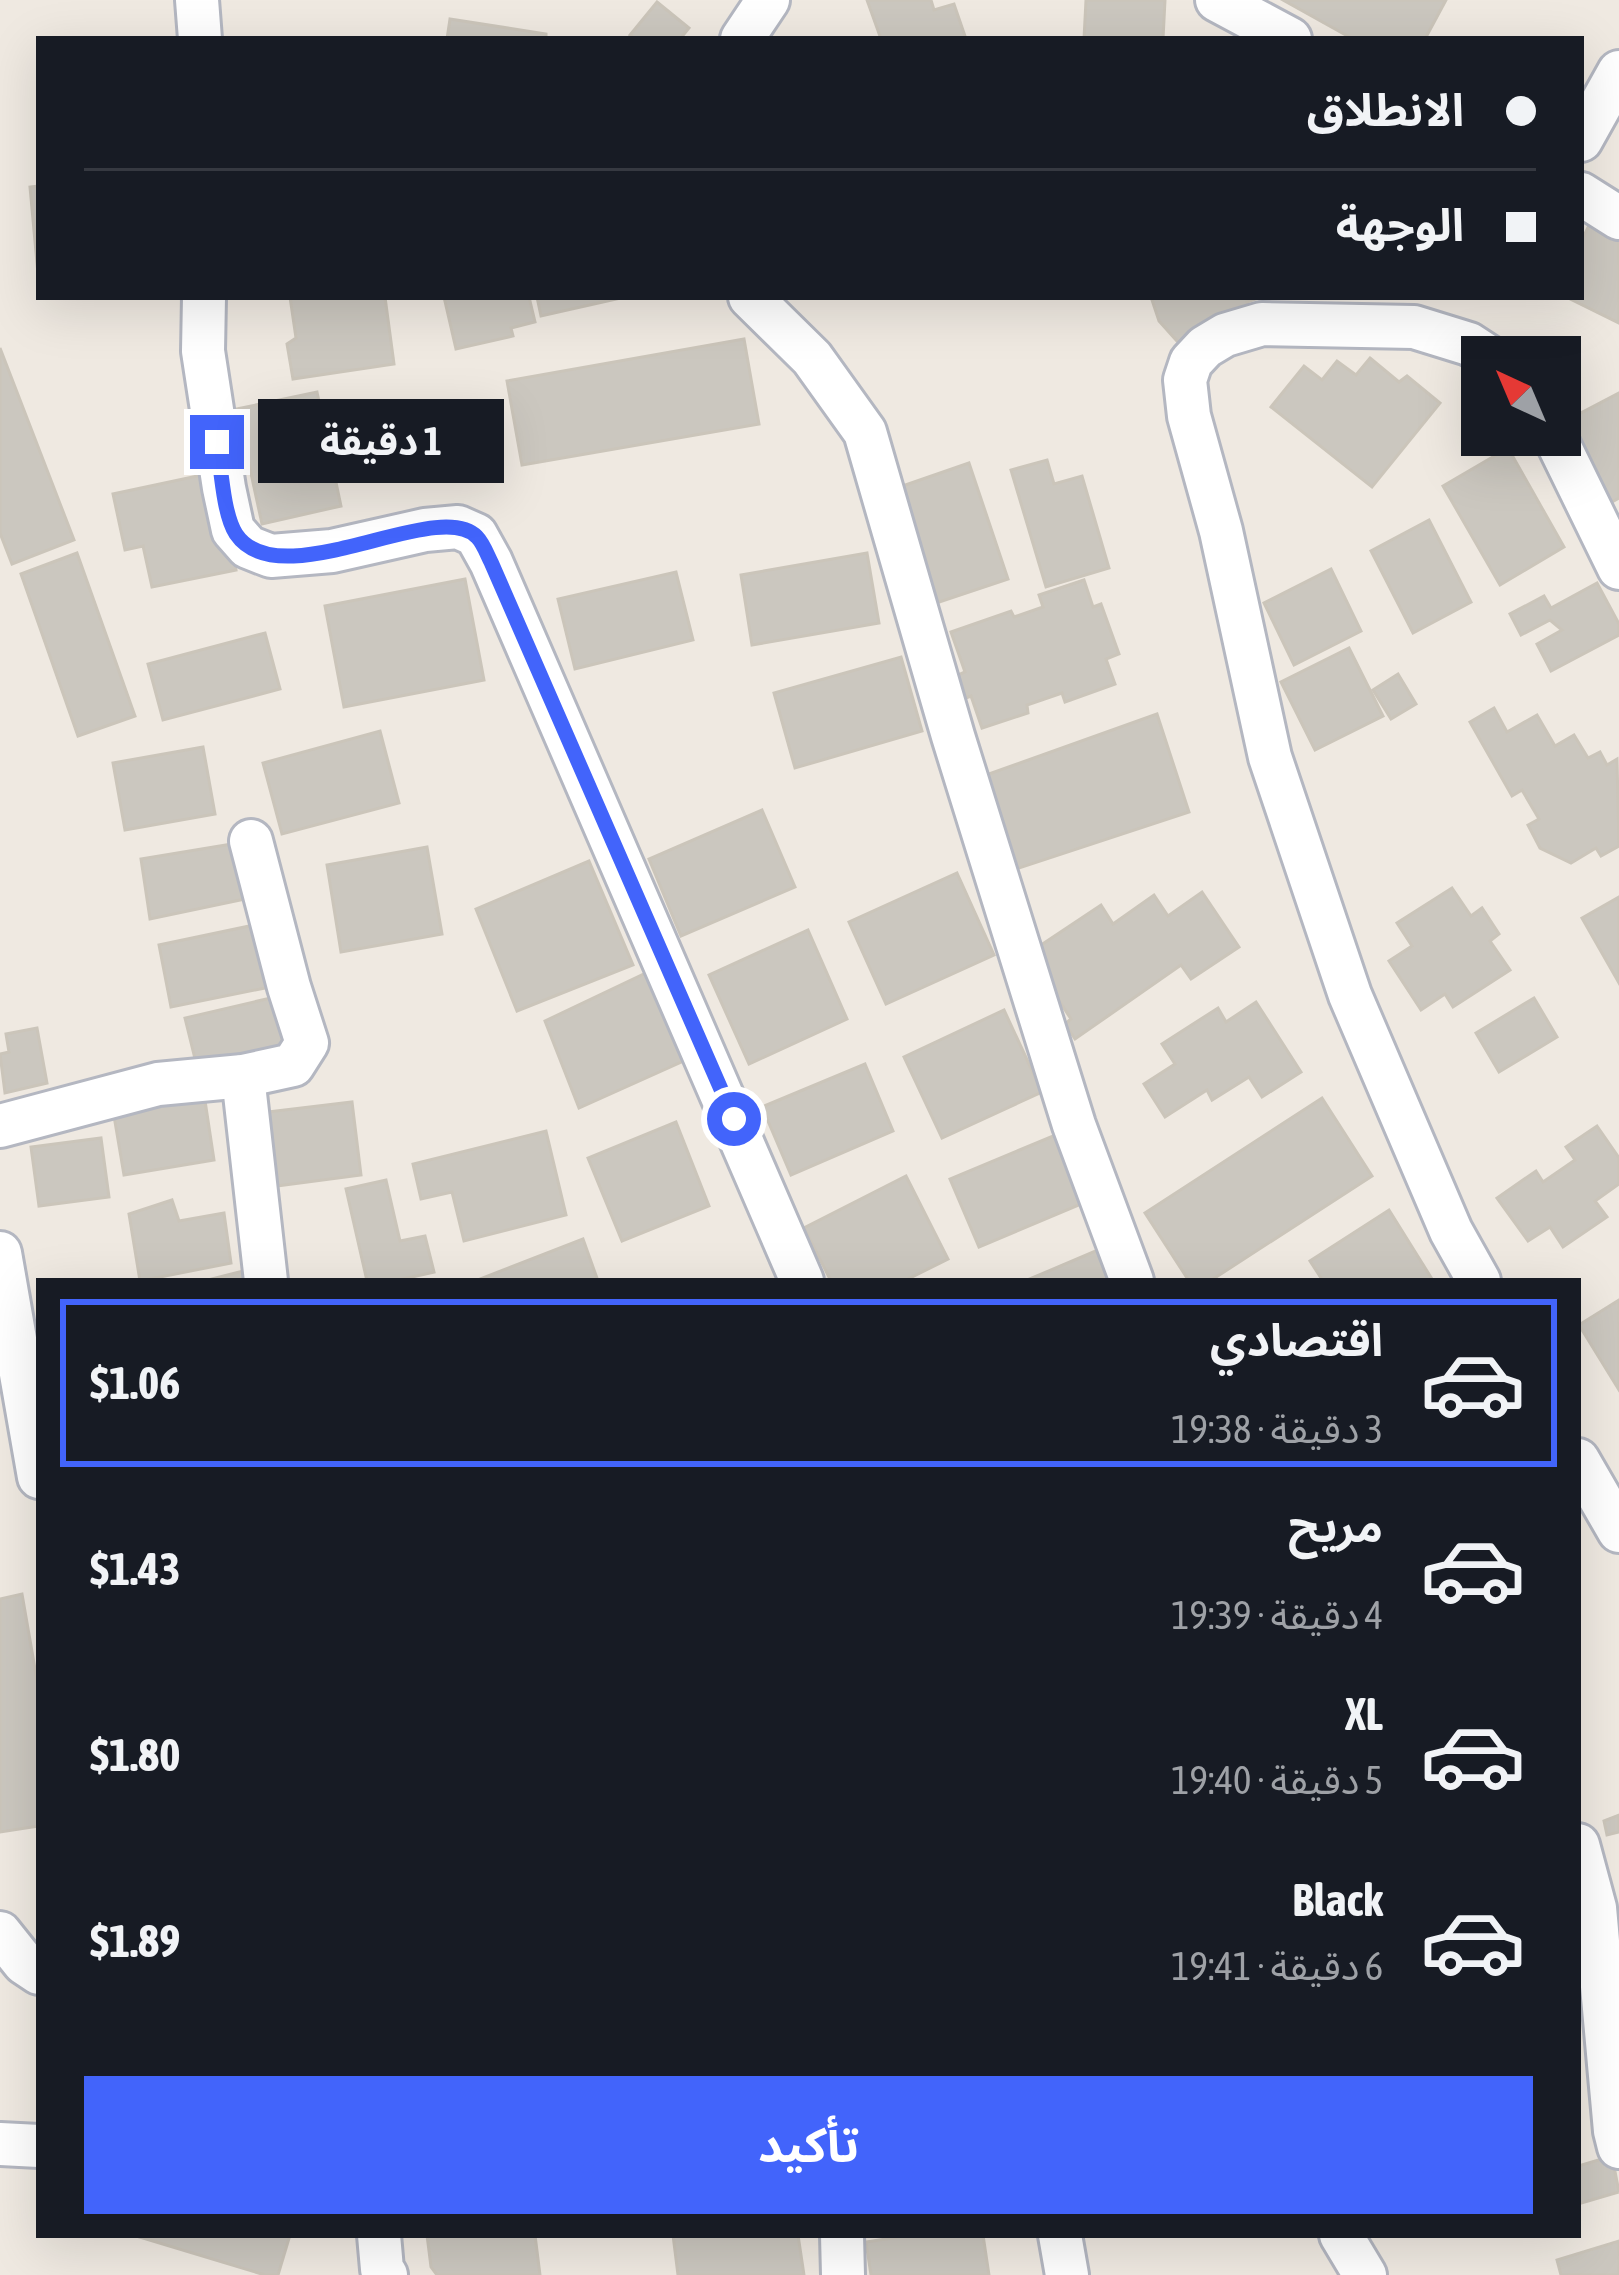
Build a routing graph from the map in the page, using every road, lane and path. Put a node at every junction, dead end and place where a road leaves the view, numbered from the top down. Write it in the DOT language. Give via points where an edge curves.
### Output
graph roads {
  1 [pos="197,0"];
  2 [pos="768,0"];
  3 [pos="1216,0"];
  4 [pos="200,36"];
  5 [pos="744,36"];
  6 [pos="1284,36"];
  7 [pos="1619,72"];
  8 [pos="1584,135"];
  9 [pos="1584,196"];
  10 [pos="1619,218"];
  11 [pos="204,300"];
  12 [pos="753,300"];
  13 [pos="1461,342"];
  14 [pos="1564,456"];
  15 [pos="1619,568"];
  16 [pos="251,841"];
  17 [pos="243,1076"];
  18 [pos="0,1126"];
  19 [pos="0,1253"];
  20 [pos="266,1278"];
  21 [pos="801,1278"];
  22 [pos="1131,1278"];
  23 [pos="1477,1278"];
  24 [pos="36,1460"];
  25 [pos="1581,1465"];
  26 [pos="1619,1531"];
  27 [pos="1581,1856"];
  28 [pos="0,1933"];
  29 [pos="36,1971"];
  30 [pos="0,2144"];
  31 [pos="36,2146"];
  32 [pos="1619,2147"];
  33 [pos="379,2238"];
  34 [pos="842,2238"];
  35 [pos="1061,2238"];
  36 [pos="1343,2238"];
  37 [pos="386,2275"];
  38 [pos="843,2275"];
  39 [pos="1067,2275"];
  40 [pos="1365,2275"];
  1 -- 4 [label="street"];
  2 -- 5 [label="street"];
  3 -- 6 [label="street"];
  7 -- 8 [label="street"];
  9 -- 10 [label="street"];
  11 -- 21 [label="street" via="203,351 224,488 233,530 248,547 271,556 425,530 458,527 476,535"];
  12 -- 22 [label="street" via="812,358 866,432 1067,1102"];
  13 -- 23 [label="street" via="1414,327 1262,324 1205,347 1185,380 1270,758 1350,995"];
  14 -- 15 [label="street"];
  16 -- 17 [label="street" via="307,1043 292,1065"];
  17 -- 18 [label="street" via="158,1084"];
  17 -- 20 [label="street"];
  19 -- 24 [label="street"];
  25 -- 26 [label="street"];
  27 -- 32 [label="street" via="1595,1908"];
  28 -- 29 [label="street"];
  30 -- 31 [label="street"];
  33 -- 37 [label="street"];
  34 -- 38 [label="street"];
  35 -- 39 [label="street"];
  36 -- 40 [label="street"];
}
